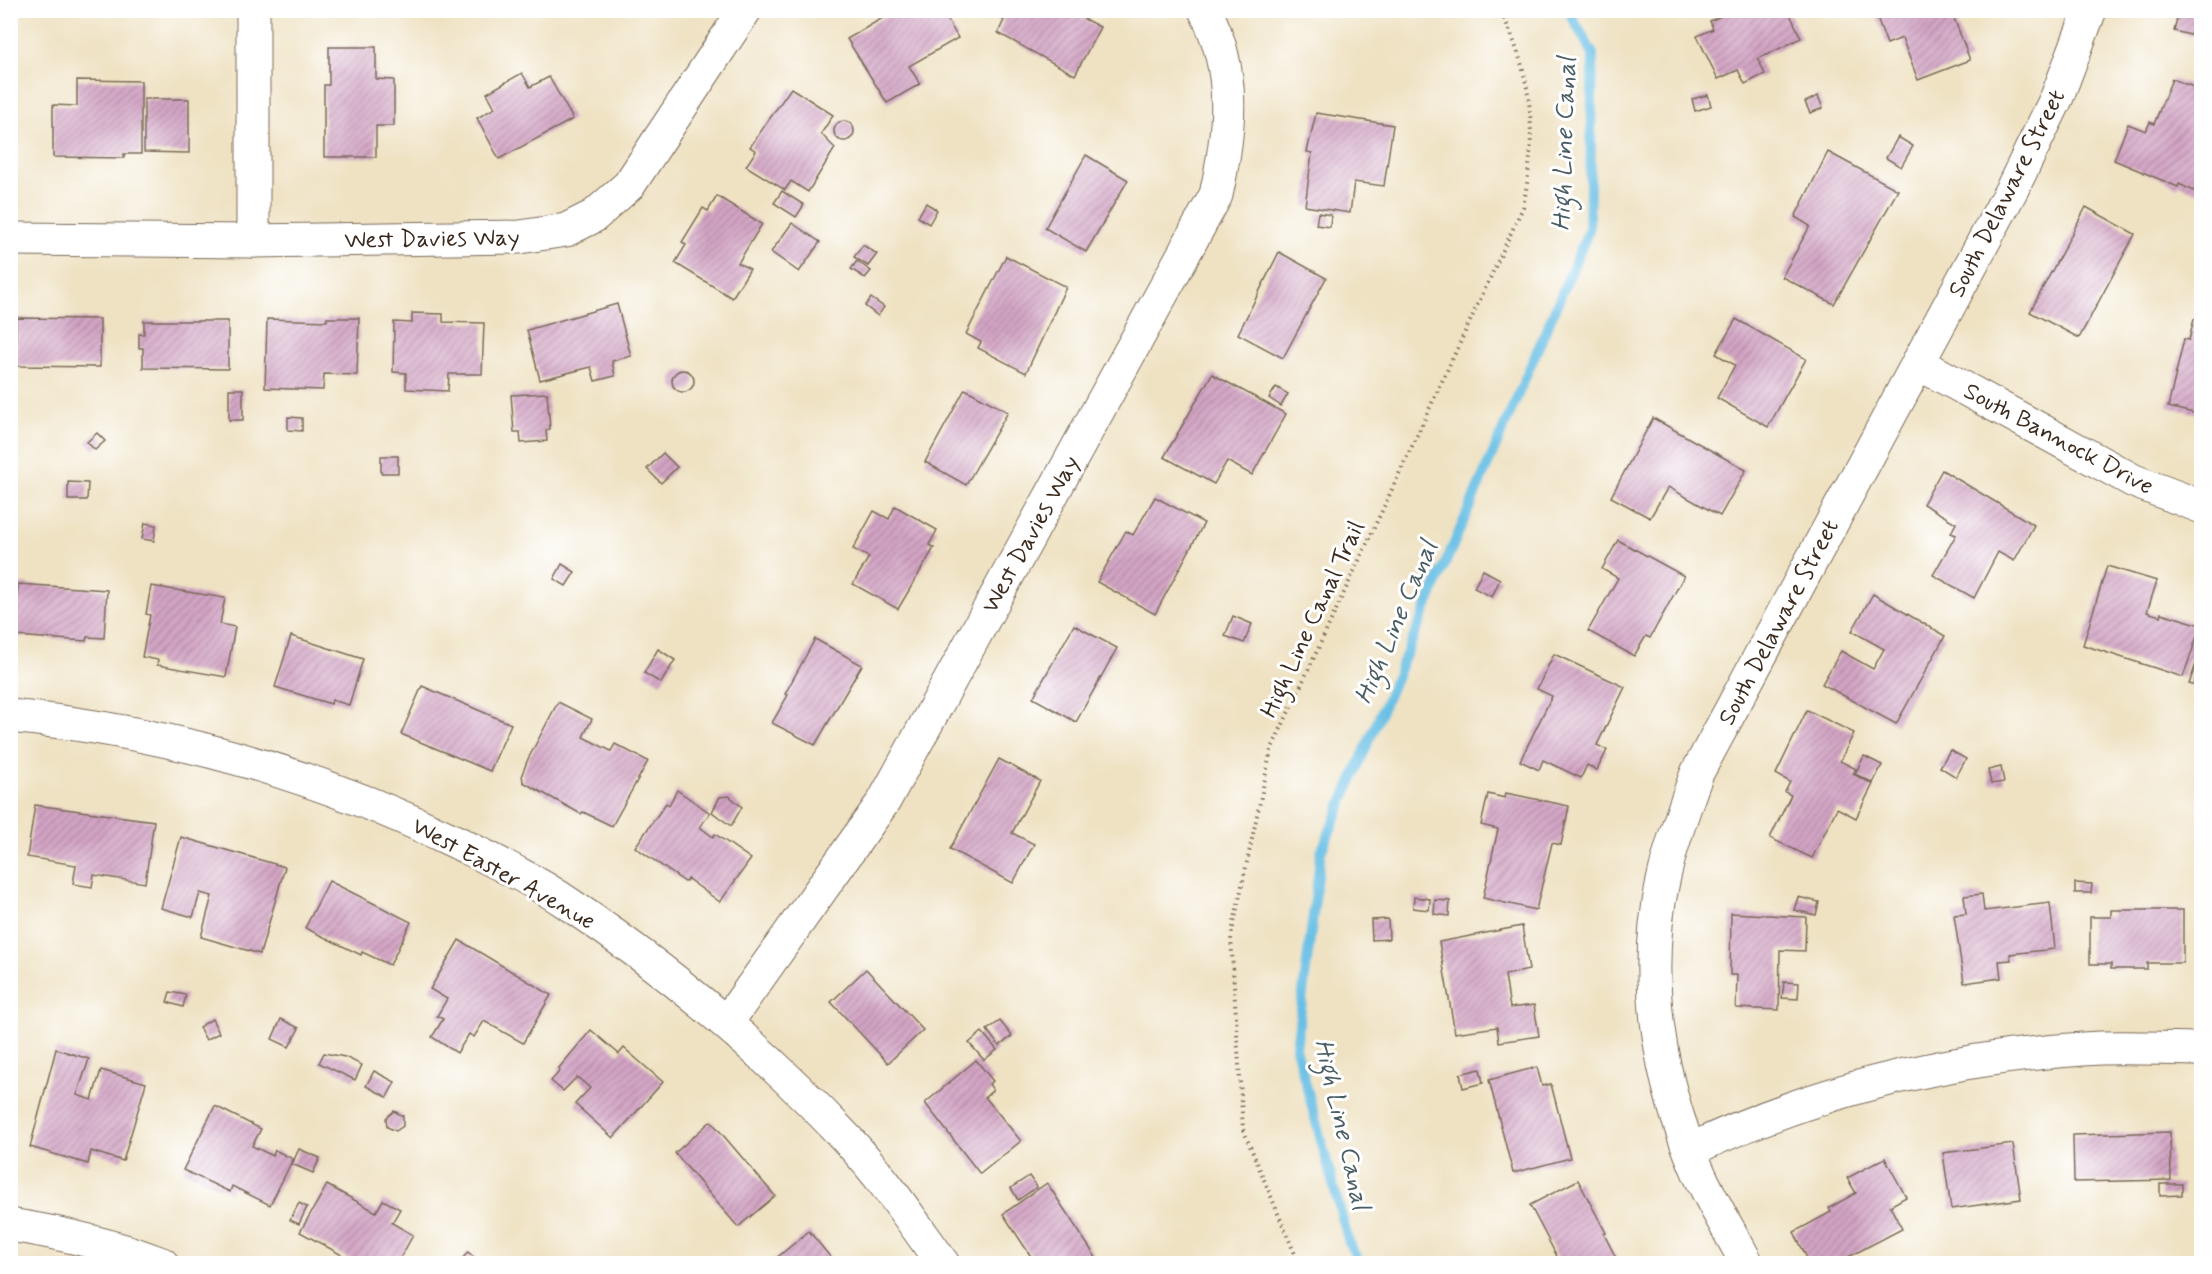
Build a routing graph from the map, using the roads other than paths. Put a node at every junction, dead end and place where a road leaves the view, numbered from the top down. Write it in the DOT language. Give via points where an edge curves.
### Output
graph roads {
  1 [pos="253,10"];
  2 [pos="745,10"];
  3 [pos="1205,10"];
  4 [pos="2090,10"];
  5 [pos="10,239"];
  6 [pos="253,241"];
  7 [pos="1918,363"];
  8 [pos="2202,507"];
  9 [pos="10,716"];
  10 [pos="727,1022"];
  11 [pos="2202,1049"];
  12 [pos="1690,1150"];
  13 [pos="10,1226"];
  14 [pos="162,1263"];
  15 [pos="943,1263"];
  16 [pos="1747,1263"];
  1 -- 6 [label="street"];
  2 -- 6 [label="street, West Davies Way" via="629,185 594,216 566,230 520,237"];
  3 -- 10 [label="street, West Davies Way" via="1221,56 1229,106 1227,142 1216,195 884,801"];
  4 -- 7 [label="street, South Delaware Street" via="2033,147"];
  5 -- 6 [label="street, West Davies Way"];
  7 -- 8 [label="street, South Bannock Drive" via="2134,481"];
  7 -- 12 [label="street, South Delaware Street" via="1697,772 1674,836 1662,884 1654,957 1656,1014 1670,1096"];
  9 -- 10 [label="street, West Easter Avenue" via="114,729 222,753 308,780 410,820 567,902 676,979"];
  10 -- 15 [label="street, West Easter Avenue" via="849,1141"];
  11 -- 12 [label="street" via="2086,1048 2015,1054 1928,1069 1823,1096 1738,1127"];
  12 -- 16 [label="street, South Delaware Street"];
  13 -- 14 [label="street" via="56,1232"];
}
